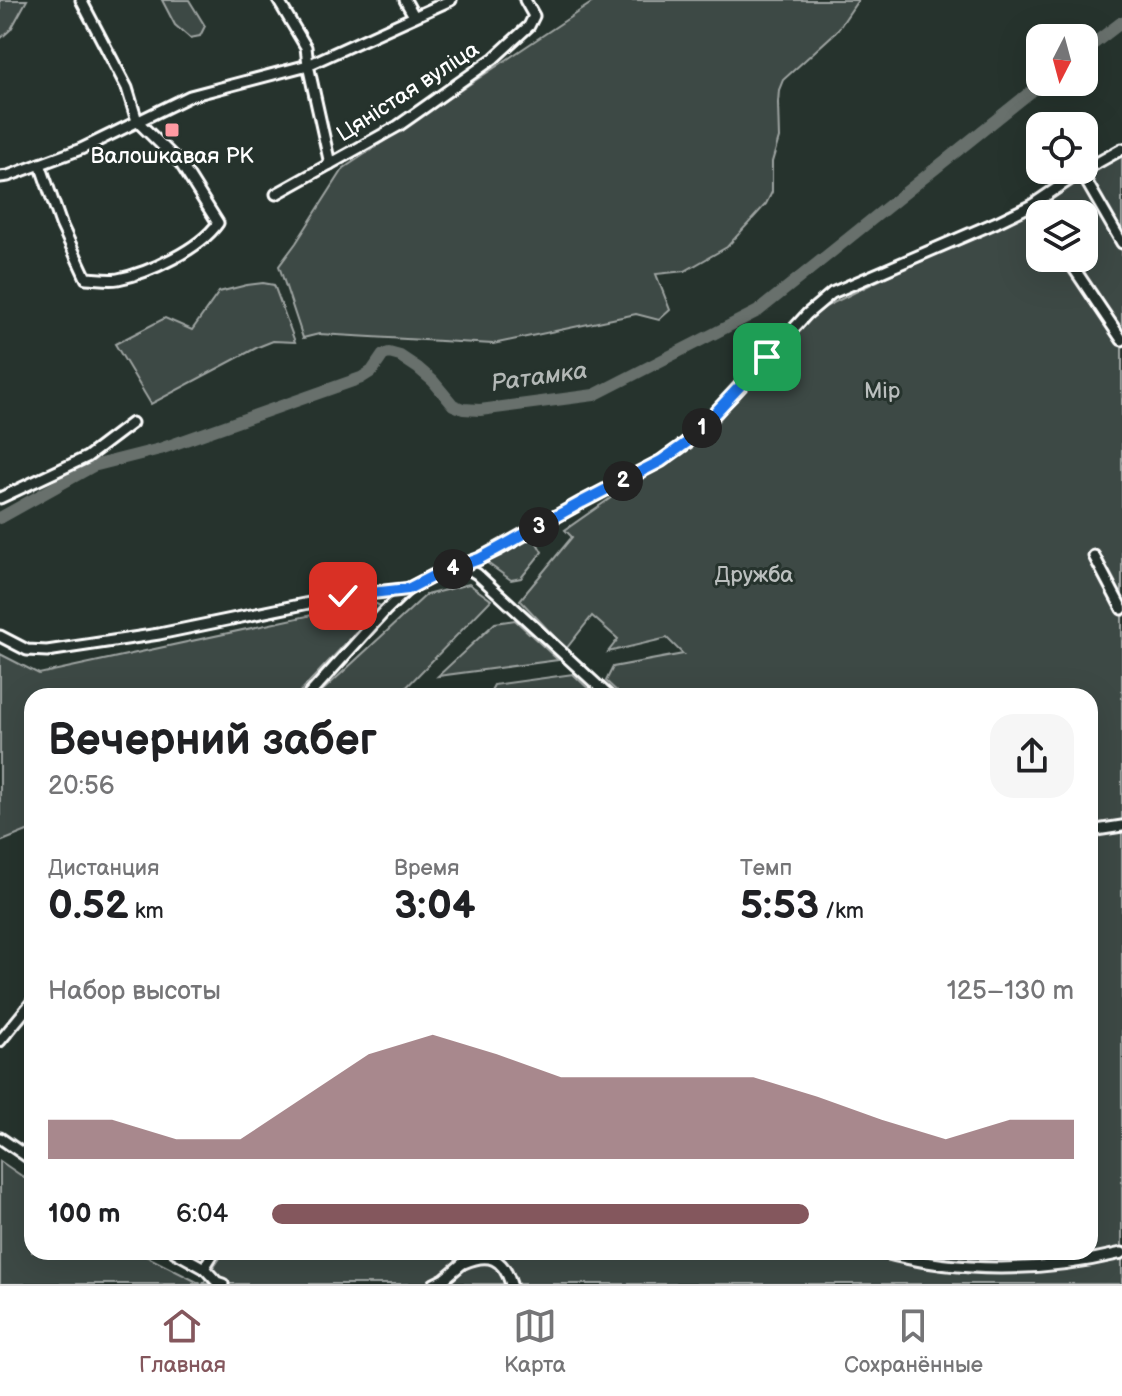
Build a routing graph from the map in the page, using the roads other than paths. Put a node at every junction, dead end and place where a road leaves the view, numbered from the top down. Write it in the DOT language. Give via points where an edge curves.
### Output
graph roads {
  1 [pos="81,0"];
  2 [pos="278,0"];
  3 [pos="405,0"];
  4 [pos="451,0"];
  5 [pos="525,0"];
  6 [pos="414,16"];
  7 [pos="308,65"];
  8 [pos="137,121"];
  9 [pos="1122,149"];
  10 [pos="40,164"];
  11 [pos="330,164"];
  12 [pos="1098,165"];
  13 [pos="0,177"];
  14 [pos="1068,184"];
  15 [pos="1087,184"];
  16 [pos="276,194"];
  17 [pos="1042,200"];
  18 [pos="1026,209"];
  19 [pos="1122,243"];
  20 [pos="1076,272"];
  21 [pos="1122,340"];
  22 [pos="132,423"];
  23 [pos="0,498"];
  24 [pos="1094,556"];
  25 [pos="462,565"];
  26 [pos="408,589"];
  27 [pos="1122,609"];
  28 [pos="0,636"];
  29 [pos="315,688"];
  30 [pos="600,688"];
  31 [pos="1122,826"];
  32 [pos="1098,830"];
  33 [pos="24,1012"];
  34 [pos="0,1041"];
  35 [pos="0,1138"];
  36 [pos="24,1154"];
  37 [pos="1122,1253"];
  38 [pos="1098,1258"];
  39 [pos="190,1260"];
  40 [pos="209,1260"];
  41 [pos="467,1260"];
  42 [pos="474,1260"];
  43 [pos="495,1260"];
  44 [pos="915,1260"];
  45 [pos="1088,1260"];
  46 [pos="464,1263"];
  47 [pos="204,1268"];
  48 [pos="223,1284"];
  49 [pos="434,1284"];
  50 [pos="511,1284"];
  1 -- 8 [label="street" via="127,88"];
  2 -- 7 [label="street" via="306,47"];
  3 -- 6 [label="street"];
  4 -- 6 [label="street"];
  5 -- 11 [label="street, Цяністая вуліца" via="534,16 529,26 494,58 398,126"];
  6 -- 7 [label="street"];
  7 -- 8 [label="street" via="190,96"];
  7 -- 11 [label="street"];
  8 -- 10 [label="street"];
  8 -- 10 [label="street" via="181,164 218,223 186,251 149,270 115,279 86,278"];
  9 -- 12 [label="street"];
  10 -- 13 [label="street"];
  11 -- 16 [label="street, Цяністая вуліца"];
  14 -- 17 [label="street"];
  15 -- 19 [label="street"];
  18 -- 25 [label="street" via="832,293 673,453"];
  20 -- 21 [label="street"];
  22 -- 23 [label="street" via="87,457"];
  24 -- 27 [label="street"];
  25 -- 26 [label="street"];
  25 -- 30 [label="street"];
  26 -- 28 [label="street" via="343,596 47,651 27,650"];
  26 -- 29 [label="street"];
  31 -- 32 [label="street"];
  33 -- 34 [label="street"];
  35 -- 36 [label="street"];
  37 -- 38 [label="street"];
  39 -- 47 [label="street"];
  40 -- 47 [label="street"];
  41 -- 46 [label="street"];
  42 -- 46 [label="street"];
  43 -- 50 [label="street"];
  44 -- 45 [label="street" via="984,1268"];
  46 -- 49 [label="street"];
  47 -- 48 [label="street"];
}
